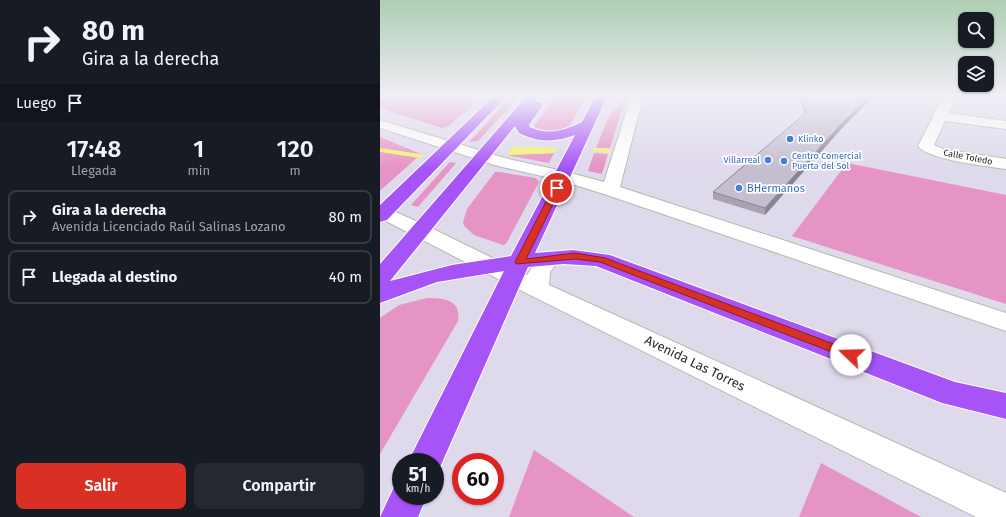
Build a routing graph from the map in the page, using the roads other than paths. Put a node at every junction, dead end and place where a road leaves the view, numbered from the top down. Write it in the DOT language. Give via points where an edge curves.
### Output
graph roads {
  1 [pos="475,121"];
  2 [pos="512,121"];
  3 [pos="525,121"];
  4 [pos="587,121"];
  5 [pos="590,121"];
  6 [pos="630,121"];
  7 [pos="937,121"];
  8 [pos="977,121"];
  9 [pos="380,124"];
  10 [pos="1006,125"];
  11 [pos="450,146"];
  12 [pos="483,157"];
  13 [pos="1006,164"];
  14 [pos="563,176"];
  15 [pos="610,190"];
  16 [pos="381,214"];
  17 [pos="420,230"];
  18 [pos="549,259"];
  19 [pos="507,268"];
  20 [pos="380,279"];
  21 [pos="538,289"];
  22 [pos="380,295"];
  23 [pos="1006,322"];
  24 [pos="1006,406"];
  25 [pos="429,453"];
  26 [pos="405,505"];
  27 [pos="1006,512"];
  28 [pos="399,517"];
  1 -- 11 [label="main road"];
  2 -- 12 [label="main road"];
  3 -- 4 [label="main road" via="522,125 524,130 540,136 562,134"];
  5 -- 14 [label="main road"];
  6 -- 15 [label="main road"];
  7 -- 13 [label="main road, Calle Toledo" via="926,144 931,150"];
  8 -- 10 [label="main road"];
  9 -- 11 [label="main road"];
  11 -- 12 [label="main road"];
  11 -- 16 [label="main road"];
  12 -- 14 [label="main road"];
  12 -- 17 [label="main road"];
  14 -- 15 [label="main road"];
  14 -- 19 [label="main road"];
  15 -- 23 [label="main road"];
  16 -- 17 [label="main road, Avenida Las Torres"];
  17 -- 19 [label="main road, Avenida Las Torres"];
  17 -- 20 [label="main road"];
  18 -- 19 [label="main road"];
  18 -- 21 [label="main road" via="540,268 536,278"];
  18 -- 24 [label="main road" via="575,256 602,260 953,394"];
  19 -- 21 [label="main road, Avenida Las Torres"];
  19 -- 22 [label="main road" via="427,278"];
  19 -- 25 [label="main road"];
  21 -- 27 [label="main road, Avenida Las Torres"];
  26 -- 28 [label="main road"];
}
